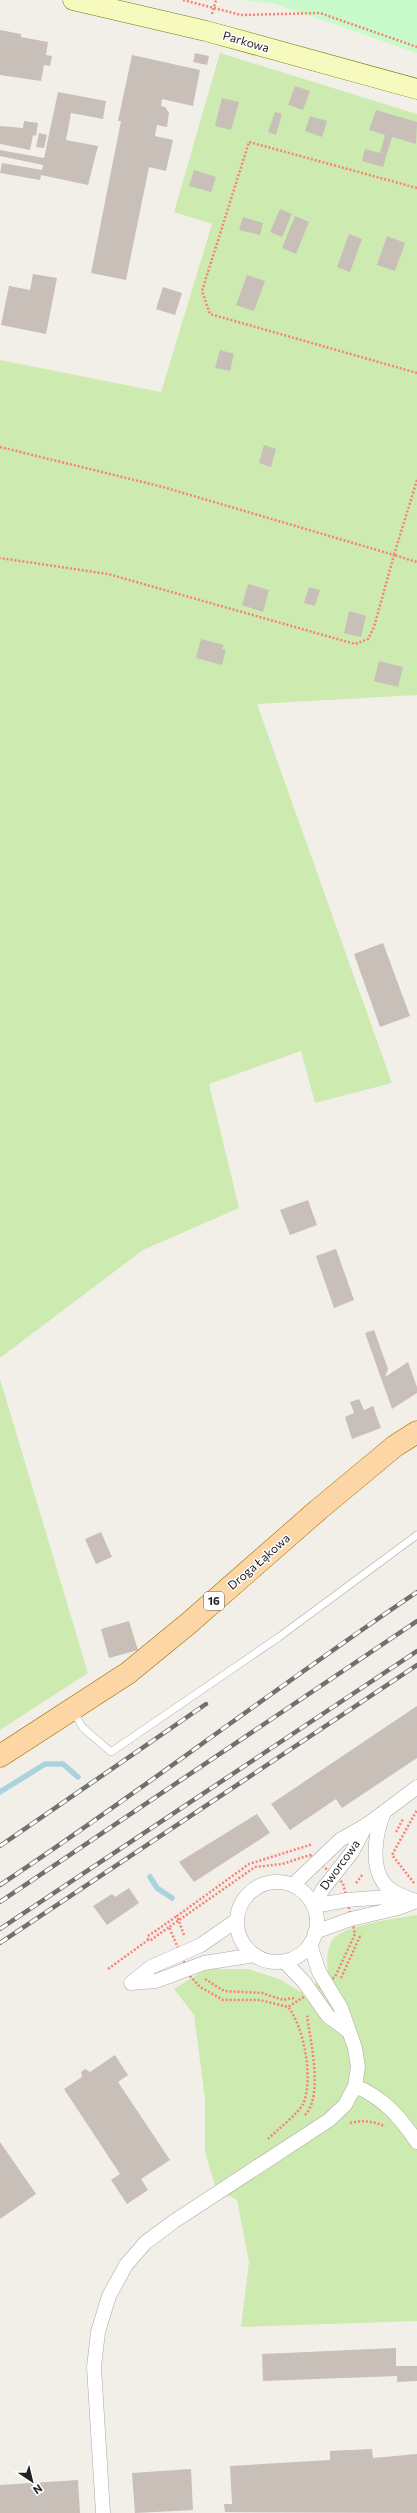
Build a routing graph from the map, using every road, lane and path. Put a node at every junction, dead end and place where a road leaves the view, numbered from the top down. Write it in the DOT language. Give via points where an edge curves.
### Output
graph roads {
  1 [pos="74,0"];
  2 [pos="183,0"];
  3 [pos="216,0"];
  4 [pos="213,9"];
  5 [pos="417,46"];
  6 [pos="417,89"];
  7 [pos="417,188"];
  8 [pos="417,373"];
  9 [pos="0,448"];
  10 [pos="417,480"];
  11 [pos="394,555"];
  12 [pos="0,558"];
  13 [pos="417,562"];
  14 [pos="417,1432"];
  15 [pos="417,1535"];
  16 [pos="73,1711"];
  17 [pos="0,1756"];
  18 [pos="417,1787"];
  19 [pos="385,1810"];
  20 [pos="417,1810"];
  21 [pos="368,1824"];
  22 [pos="318,1862"];
  23 [pos="334,1875"];
  24 [pos="293,1885"];
  25 [pos="417,1887"];
  26 [pos="400,1896"];
  27 [pos="347,1900"];
  28 [pos="417,1901"];
  29 [pos="314,1906"];
  30 [pos="177,1916"];
  31 [pos="351,1919"];
  32 [pos="237,1920"];
  33 [pos="169,1927"];
  34 [pos="312,1938"];
  35 [pos="148,1940"];
  36 [pos="180,1954"];
  37 [pos="255,1955"];
  38 [pos="284,1961"];
  39 [pos="108,1969"];
  40 [pos="187,1969"];
  41 [pos="326,1983"];
  42 [pos="311,1992"];
  43 [pos="288,2007"];
  44 [pos="347,2030"];
  45 [pos="355,2086"];
  46 [pos="310,2110"];
  47 [pos="343,2125"];
  48 [pos="320,2126"];
  49 [pos="390,2129"];
  50 [pos="417,2142"];
  51 [pos="264,2143"];
  52 [pos="103,2513"];
  1 -- 6 [label="street, Parkowa" via="206,30"];
  2 -- 4 [label="path"];
  3 -- 4 [label="path"];
  4 -- 5 [label="path" via="255,15 320,12"];
  7 -- 8 [label="path" via="249,142 202,291 210,314"];
  9 -- 11 [label="path" via="163,487"];
  10 -- 11 [label="path"];
  11 -- 12 [label="path" via="374,627 368,639 355,644 108,574"];
  11 -- 13 [label="path"];
  14 -- 16 [label="main road, Droga Łąkowa / 16" via="395,1446 318,1510 128,1673"];
  15 -- 16 [label="lane" via="279,1637 111,1752 83,1728"];
  16 -- 17 [label="main road, Droga Łąkowa / 16"];
  18 -- 19 [label="street, Dworcowa"];
  19 -- 21 [label="street, Dworcowa"];
  19 -- 26 [label="street" via="377,1829 377,1864 384,1882 390,1890"];
  20 -- 25 [label="path" via="392,1855"];
  21 -- 22 [label="street, Dworcowa" via="340,1840"];
  21 -- 23 [label="street, Dworcowa" via="352,1852"];
  22 -- 23 [label="path"];
  22 -- 24 [label="street, Dworcowa"];
  22 -- 33 [label="path" via="310,1855 282,1864 255,1867"];
  23 -- 27 [label="path" via="343,1883"];
  23 -- 29 [label="street, Dworcowa" via="323,1888"];
  24 -- 29 [label="street" via="303,1891"];
  24 -- 32 [label="street" via="278,1881 264,1883 252,1890 243,1900 237,1913"];
  26 -- 27 [label="street"];
  26 -- 28 [label="street"];
  27 -- 29 [label="street"];
  27 -- 31 [label="path"];
  28 -- 31 [label="street"];
  29 -- 34 [label="street" via="316,1914"];
  30 -- 35 [label="path" via="148,1936"];
  31 -- 34 [label="street"];
  31 -- 41 [label="path" via="355,1934 335,1977"];
  32 -- 36 [label="street" via="201,1945"];
  32 -- 37 [label="street" via="241,1940"];
  33 -- 35 [label="path" via="152,1940"];
  33 -- 36 [label="path"];
  34 -- 38 [label="street" via="296,1957"];
  34 -- 41 [label="street" via="319,1972"];
  35 -- 39 [label="path"];
  36 -- 40 [label="path"];
  36 -- 40 [label="street" via="151,1966 131,1982 156,1981"];
  37 -- 38 [label="street" via="271,1961"];
  37 -- 40 [label="street" via="204,1963"];
  38 -- 42 [label="street"];
  40 -- 43 [label="path" via="200,1987 223,2000 260,2000"];
  41 -- 42 [label="path"];
  41 -- 44 [label="street" via="341,2008"];
  42 -- 43 [label="path"];
  42 -- 44 [label="street" via="328,2016"];
  43 -- 51 [label="path" via="301,2028 308,2085 303,2105"];
  44 -- 45 [label="street" via="355,2048 358,2067"];
  45 -- 48 [label="street" via="345,2105"];
  45 -- 50 [label="street" via="370,2092 389,2106 404,2122"];
  46 -- 48 [label="path"];
  47 -- 49 [label="path" via="357,2121 375,2122"];
  48 -- 52 [label="street" via="173,2222 146,2242 126,2265 107,2303 98,2332 94,2367"];
}
